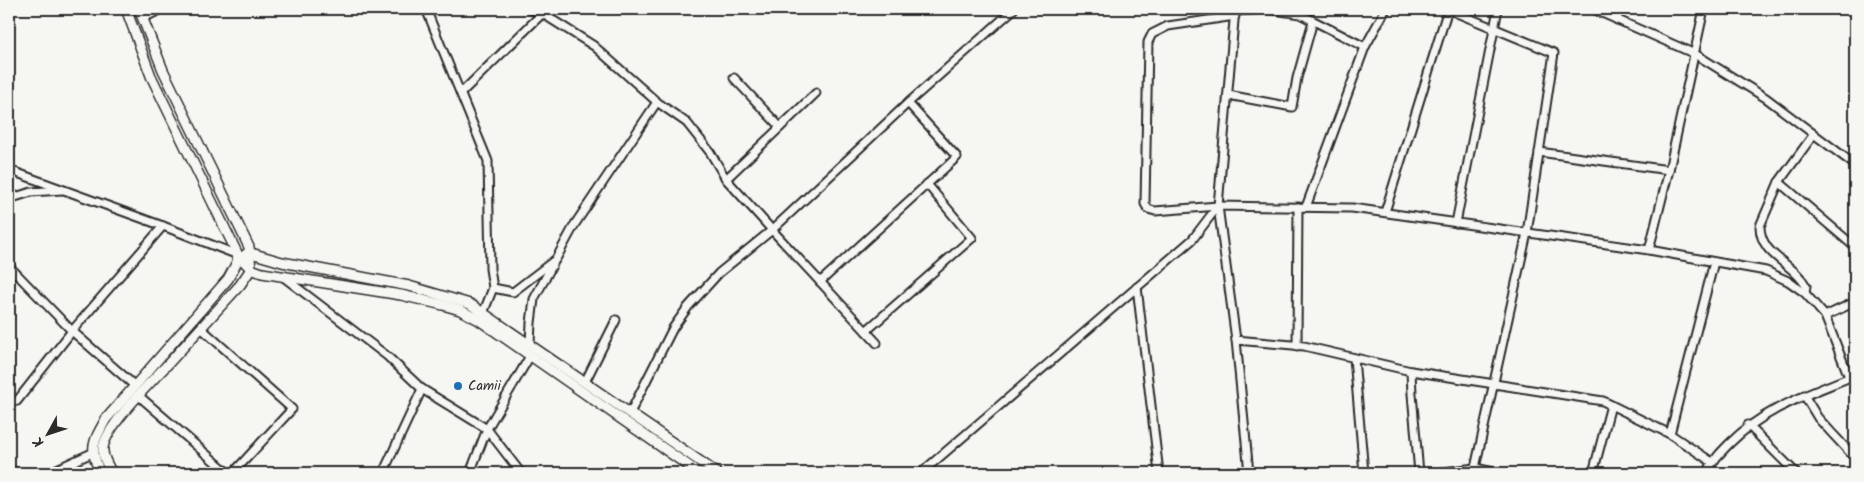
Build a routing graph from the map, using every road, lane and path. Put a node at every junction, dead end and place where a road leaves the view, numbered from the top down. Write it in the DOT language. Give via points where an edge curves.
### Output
graph roads {
  1 [pos="126,9"];
  2 [pos="139,9"];
  3 [pos="162,9"];
  4 [pos="426,9"];
  5 [pos="529,9"];
  6 [pos="1014,9"];
  7 [pos="1386,9"];
  8 [pos="1447,9"];
  9 [pos="1498,9"];
  10 [pos="1593,9"];
  11 [pos="1620,9"];
  12 [pos="1704,9"];
  13 [pos="545,11"];
  14 [pos="1235,12"];
  15 [pos="143,18"];
  16 [pos="1617,20"];
  17 [pos="1313,21"];
  18 [pos="1495,28"];
  19 [pos="1365,47"];
  20 [pos="1695,54"];
  21 [pos="734,78"];
  22 [pos="816,92"];
  23 [pos="461,93"];
  24 [pos="1228,95"];
  25 [pos="657,102"];
  26 [pos="908,103"];
  27 [pos="780,127"];
  28 [pos="1814,134"];
  29 [pos="1539,152"];
  30 [pos="1855,164"];
  31 [pos="9,170"];
  32 [pos="1669,170"];
  33 [pos="726,179"];
  34 [pos="1779,182"];
  35 [pos="927,184"];
  36 [pos="66,190"];
  37 [pos="9,200"];
  38 [pos="1218,206"];
  39 [pos="1302,207"];
  40 [pos="1385,212"];
  41 [pos="1456,223"];
  42 [pos="163,226"];
  43 [pos="772,230"];
  44 [pos="1527,233"];
  45 [pos="1855,247"];
  46 [pos="1648,250"];
  47 [pos="251,253"];
  48 [pos="238,256"];
  49 [pos="556,259"];
  50 [pos="1714,262"];
  51 [pos="9,266"];
  52 [pos="251,269"];
  53 [pos="280,275"];
  54 [pos="820,282"];
  55 [pos="493,288"];
  56 [pos="1137,288"];
  57 [pos="1805,293"];
  58 [pos="1855,302"];
  59 [pos="206,306"];
  60 [pos="484,311"];
  61 [pos="214,313"];
  62 [pos="1825,316"];
  63 [pos="616,320"];
  64 [pos="200,328"];
  65 [pos="72,331"];
  66 [pos="866,331"];
  67 [pos="1236,340"];
  68 [pos="877,343"];
  69 [pos="530,344"];
  70 [pos="1297,346"];
  71 [pos="530,356"];
  72 [pos="1354,358"];
  73 [pos="1412,371"];
  74 [pos="1852,376"];
  75 [pos="585,382"];
  76 [pos="1493,383"];
  77 [pos="134,386"];
  78 [pos="422,389"];
  79 [pos="1804,395"];
  80 [pos="139,396"];
  81 [pos="16,400"];
  82 [pos="1610,405"];
  83 [pos="630,413"];
  84 [pos="1748,426"];
  85 [pos="487,429"];
  86 [pos="1670,434"];
  87 [pos="92,452"];
  88 [pos="103,453"];
  89 [pos="1855,458"];
  90 [pos="1712,462"];
  91 [pos="1476,468"];
  92 [pos="9,471"];
  93 [pos="21,473"];
  94 [pos="48,473"];
  95 [pos="100,473"];
  96 [pos="112,473"];
  97 [pos="228,473"];
  98 [pos="233,473"];
  99 [pos="383,473"];
  100 [pos="470,473"];
  101 [pos="521,473"];
  102 [pos="699,473"];
  103 [pos="717,473"];
  104 [pos="921,473"];
  105 [pos="1158,473"];
  106 [pos="1249,473"];
  107 [pos="1364,473"];
  108 [pos="1419,473"];
  109 [pos="1435,473"];
  110 [pos="1499,473"];
  111 [pos="1593,473"];
  112 [pos="1707,473"];
  113 [pos="1796,473"];
  1 -- 48 [label="street" via="151,76"];
  2 -- 15 [label="street"];
  3 -- 15 [label="street"];
  4 -- 23 [label="street"];
  5 -- 13 [label="street"];
  6 -- 26 [label="street"];
  7 -- 19 [label="street"];
  8 -- 18 [label="street"];
  8 -- 40 [label="street"];
  9 -- 18 [label="street"];
  10 -- 16 [label="street"];
  11 -- 16 [label="street"];
  12 -- 20 [label="street"];
  13 -- 23 [label="street"];
  13 -- 25 [label="street" via="594,46"];
  14 -- 17 [label="street" via="1268,9 1300,14"];
  14 -- 24 [label="street"];
  14 -- 38 [label="street" via="1168,26 1152,34 1148,42 1145,204 1155,211"];
  15 -- 47 [label="street" via="163,70"];
  16 -- 20 [label="street"];
  17 -- 19 [label="street"];
  17 -- 24 [label="street" via="1292,107"];
  18 -- 29 [label="street" via="1554,53"];
  18 -- 41 [label="street"];
  19 -- 39 [label="street"];
  20 -- 28 [label="street" via="1766,98"];
  20 -- 32 [label="street"];
  21 -- 27 [label="street"];
  22 -- 27 [label="street"];
  23 -- 55 [label="street" via="488,161"];
  24 -- 38 [label="street"];
  25 -- 33 [label="street" via="687,123"];
  25 -- 49 [label="street" via="575,224"];
  26 -- 35 [label="street" via="957,157"];
  26 -- 43 [label="street"];
  27 -- 33 [label="street"];
  28 -- 30 [label="street"];
  28 -- 34 [label="street"];
  29 -- 32 [label="street"];
  29 -- 44 [label="street"];
  31 -- 36 [label="street"];
  32 -- 46 [label="street"];
  33 -- 43 [label="street"];
  34 -- 45 [label="street"];
  34 -- 57 [label="street" via="1764,213 1760,233 1772,254 1804,283"];
  35 -- 54 [label="street"];
  35 -- 66 [label="street" via="972,238"];
  36 -- 37 [label="street" via="31,192"];
  36 -- 42 [label="street"];
  38 -- 39 [label="street"];
  38 -- 56 [label="street" via="1192,240"];
  38 -- 67 [label="street"];
  39 -- 40 [label="street"];
  39 -- 70 [label="street"];
  40 -- 41 [label="street"];
  41 -- 44 [label="street"];
  42 -- 48 [label="street"];
  42 -- 65 [label="street"];
  43 -- 54 [label="street"];
  43 -- 83 [label="street" via="719,273 688,307 668,337"];
  44 -- 46 [label="street"];
  44 -- 76 [label="street"];
  46 -- 50 [label="street"];
  47 -- 48 [label="street"];
  47 -- 52 [label="street"];
  47 -- 60 [label="street" via="409,286 460,299"];
  48 -- 52 [label="street"];
  48 -- 59 [label="street" via="228,278"];
  49 -- 55 [label="street" via="513,292"];
  49 -- 69 [label="street" via="534,299"];
  50 -- 57 [label="street" via="1766,271"];
  50 -- 86 [label="street"];
  51 -- 65 [label="street"];
  52 -- 53 [label="street"];
  52 -- 61 [label="street"];
  53 -- 71 [label="street" via="401,295 460,310"];
  53 -- 78 [label="street" via="387,356"];
  54 -- 66 [label="street"];
  55 -- 60 [label="street"];
  56 -- 104 [label="street"];
  56 -- 105 [label="street"];
  57 -- 62 [label="street"];
  58 -- 62 [label="street"];
  59 -- 61 [label="street"];
  59 -- 77 [label="street"];
  60 -- 69 [label="street"];
  61 -- 64 [label="street"];
  62 -- 74 [label="street"];
  63 -- 75 [label="street"];
  64 -- 80 [label="street"];
  64 -- 98 [label="street" via="292,410"];
  65 -- 77 [label="street"];
  65 -- 81 [label="street"];
  66 -- 68 [label="street"];
  67 -- 70 [label="street"];
  67 -- 106 [label="street"];
  69 -- 71 [label="street"];
  69 -- 75 [label="street"];
  70 -- 72 [label="street"];
  71 -- 85 [label="street"];
  71 -- 102 [label="street"];
  72 -- 73 [label="street"];
  72 -- 107 [label="street"];
  73 -- 76 [label="street"];
  73 -- 108 [label="street"];
  74 -- 79 [label="street"];
  75 -- 83 [label="street"];
  76 -- 82 [label="street" via="1588,398"];
  76 -- 91 [label="street"];
  77 -- 87 [label="street" via="106,419"];
  78 -- 85 [label="street"];
  78 -- 99 [label="street"];
  79 -- 84 [label="street" via="1784,403"];
  79 -- 89 [label="street" via="1818,418"];
  80 -- 88 [label="street" via="107,437"];
  80 -- 97 [label="street"];
  82 -- 86 [label="street"];
  82 -- 111 [label="street"];
  83 -- 103 [label="street"];
  84 -- 90 [label="street"];
  84 -- 113 [label="street"];
  85 -- 100 [label="street"];
  85 -- 101 [label="street"];
  86 -- 90 [label="street"];
  87 -- 88 [label="street"];
  87 -- 94 [label="street"];
  87 -- 95 [label="street"];
  88 -- 96 [label="street"];
  90 -- 112 [label="street"];
  91 -- 109 [label="street"];
  91 -- 110 [label="street"];
  92 -- 93 [label="street"];
}
